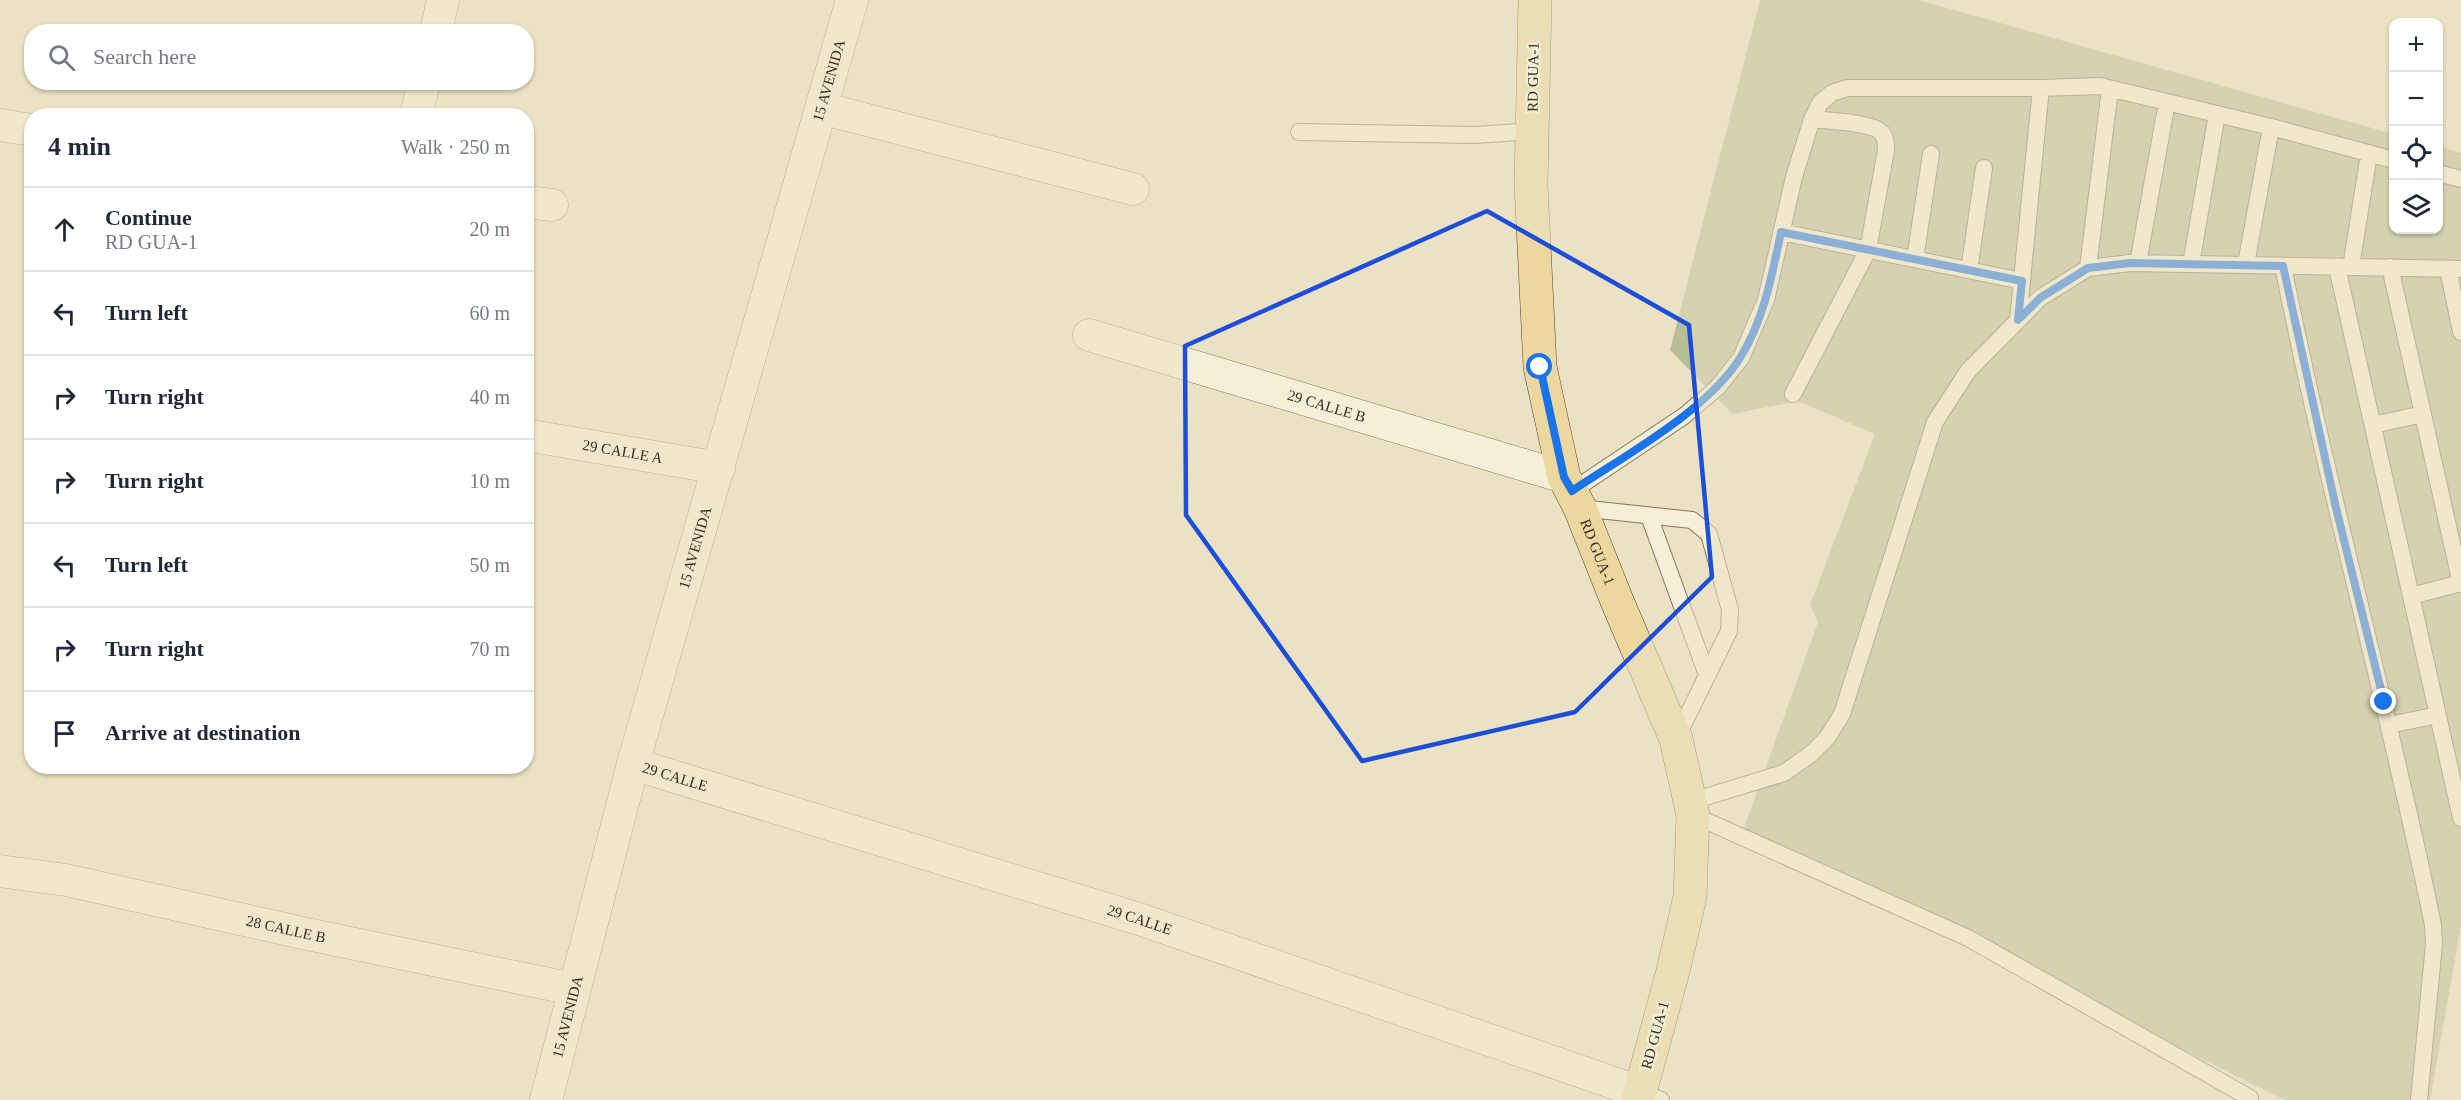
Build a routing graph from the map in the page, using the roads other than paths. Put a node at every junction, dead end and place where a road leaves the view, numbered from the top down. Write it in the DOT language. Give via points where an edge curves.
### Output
graph roads {
  1 [pos="443,0"];
  2 [pos="852,0"];
  3 [pos="1535,0"];
  4 [pos="438,24"];
  5 [pos="2042,88"];
  6 [pos="2110,89"];
  7 [pos="422,90"];
  8 [pos="2167,102"];
  9 [pos="418,108"];
  10 [pos="821,108"];
  11 [pos="2217,114"];
  12 [pos="1812,118"];
  13 [pos="0,125"];
  14 [pos="2271,127"];
  15 [pos="24,129"];
  16 [pos="1532,131"];
  17 [pos="1299,132"];
  18 [pos="1931,154"];
  19 [pos="2369,154"];
  20 [pos="2389,159"];
  21 [pos="1984,168"];
  22 [pos="2443,174"];
  23 [pos="2461,179"];
  24 [pos="1133,189"];
  25 [pos="1781,232"];
  26 [pos="1868,250"];
  27 [pos="1915,259"];
  28 [pos="2138,263"];
  29 [pos="2191,264"];
  30 [pos="2246,264"];
  31 [pos="2283,266"];
  32 [pos="2344,267"];
  33 [pos="2390,267"];
  34 [pos="2088,268"];
  35 [pos="2454,269"];
  36 [pos="1970,270"];
  37 [pos="2022,281"];
  38 [pos="2018,320"];
  39 [pos="2461,332"];
  40 [pos="1089,335"];
  41 [pos="1793,394"];
  42 [pos="2423,414"];
  43 [pos="2373,425"];
  44 [pos="534,436"];
  45 [pos="719,468"];
  46 [pos="1572,492"];
  47 [pos="1649,516"];
  48 [pos="2461,584"];
  49 [pos="2411,596"];
  50 [pos="1707,675"];
  51 [pos="2438,715"];
  52 [pos="2389,725"];
  53 [pos="1676,739"];
  54 [pos="633,764"];
  55 [pos="1691,809"];
  56 [pos="2461,818"];
  57 [pos="0,871"];
  58 [pos="573,989"];
  59 [pos="1646,1097"];
  60 [pos="2250,1098"];
  61 [pos="546,1100"];
  62 [pos="2419,1100"];
  1 -- 4 [label="street"];
  2 -- 10 [label="street, 15 AVENIDA"];
  3 -- 16 [label="main road, RD GUA-1"];
  5 -- 6 [label="lane"];
  5 -- 12 [label="lane" via="1847,88 1820,103"];
  5 -- 37 [label="lane"];
  6 -- 8 [label="lane"];
  6 -- 34 [label="lane"];
  7 -- 9 [label="street"];
  8 -- 11 [label="lane"];
  8 -- 28 [label="lane"];
  10 -- 24 [label="street"];
  10 -- 45 [label="street, 15 AVENIDA"];
  11 -- 14 [label="lane"];
  11 -- 29 [label="lane"];
  12 -- 25 [label="lane"];
  12 -- 26 [label="lane" via="1880,130 1886,139"];
  13 -- 15 [label="street"];
  14 -- 19 [label="lane"];
  14 -- 30 [label="lane"];
  16 -- 17 [label="lane" via="1475,135"];
  16 -- 46 [label="main road, RD GUA-1" via="1540,367"];
  18 -- 27 [label="lane"];
  19 -- 20 [label="lane"];
  19 -- 32 [label="lane"];
  21 -- 36 [label="lane"];
  22 -- 23 [label="lane"];
  25 -- 26 [label="lane"];
  25 -- 46 [label="lane" via="1766,300 1741,358 1717,388 1684,416"];
  26 -- 27 [label="lane"];
  26 -- 41 [label="lane"];
  27 -- 36 [label="lane"];
  28 -- 29 [label="lane"];
  28 -- 34 [label="lane"];
  29 -- 30 [label="lane"];
  30 -- 31 [label="lane"];
  31 -- 32 [label="lane"];
  31 -- 52 [label="lane"];
  32 -- 33 [label="lane"];
  32 -- 43 [label="lane"];
  33 -- 35 [label="lane"];
  33 -- 42 [label="lane"];
  34 -- 38 [label="lane" via="2040,298"];
  35 -- 39 [label="lane"];
  36 -- 37 [label="lane"];
  37 -- 38 [label="lane"];
  38 -- 55 [label="lane" via="1968,371 1935,422 1842,714 1827,738 1784,773"];
  40 -- 46 [label="street, 29 CALLE B"];
  42 -- 43 [label="lane"];
  42 -- 48 [label="lane"];
  43 -- 49 [label="lane"];
  44 -- 45 [label="street, 29 CALLE A"];
  45 -- 54 [label="street, 15 AVENIDA"];
  46 -- 47 [label="lane"];
  46 -- 53 [label="main road, RD GUA-1"];
  47 -- 50 [label="lane"];
  47 -- 50 [label="lane" via="1692,520 1709,534 1730,610 1729,631"];
  48 -- 49 [label="lane"];
  49 -- 51 [label="lane"];
  50 -- 53 [label="lane"];
  51 -- 52 [label="lane"];
  51 -- 56 [label="lane"];
  52 -- 62 [label="lane" via="2433,925"];
  53 -- 55 [label="main road, RD GUA-1"];
  54 -- 58 [label="street, 15 AVENIDA"];
  54 -- 59 [label="street, 29 CALLE" via="1139,919"];
  55 -- 59 [label="main road, RD GUA-1" via="1690,897"];
  55 -- 60 [label="lane" via="1968,938"];
  57 -- 58 [label="street, 28 CALLE B" via="66,880"];
  58 -- 61 [label="street, 15 AVENIDA"];
}
